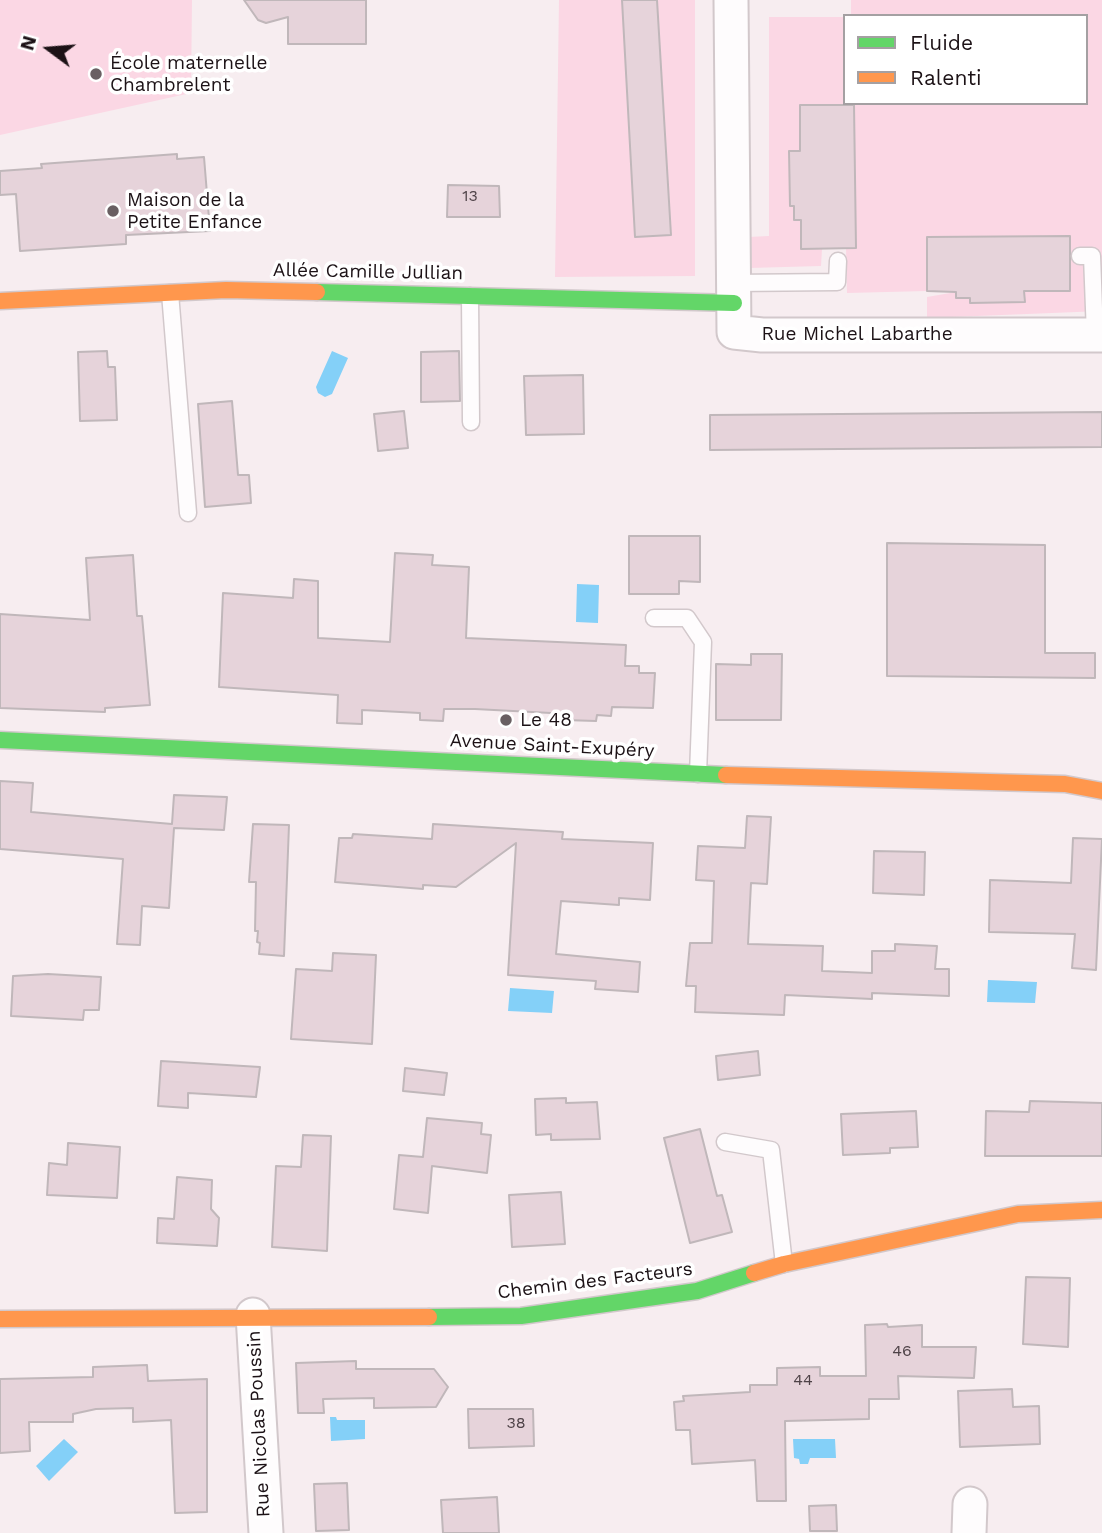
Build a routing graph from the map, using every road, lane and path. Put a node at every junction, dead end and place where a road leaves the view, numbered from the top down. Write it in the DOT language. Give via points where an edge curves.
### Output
graph roads {
  1 [pos="731,0"];
  2 [pos="1080,256"];
  3 [pos="838,261"];
  4 [pos="170,293"];
  5 [pos="733,293"];
  6 [pos="470,296"];
  7 [pos="0,301"];
  8 [pos="1099,335"];
  9 [pos="471,422"];
  10 [pos="188,513"];
  11 [pos="654,618"];
  12 [pos="0,740"];
  13 [pos="698,774"];
  14 [pos="1102,791"];
  15 [pos="725,1142"];
  16 [pos="1102,1210"];
  17 [pos="783,1264"];
  18 [pos="253,1315"];
  19 [pos="0,1319"];
  20 [pos="266,1533"];
  1 -- 5 [label="street, Rue Michel Labarthe"];
  2 -- 8 [label="lane" via="1092,256"];
  3 -- 5 [label="lane" via="837,282"];
  4 -- 6 [label="street, Allée Camille Jullian" via="226,290"];
  4 -- 7 [label="street, Allée Camille Jullian"];
  4 -- 10 [label="lane"];
  5 -- 6 [label="street, Allée Camille Jullian"];
  5 -- 8 [label="street, Rue Michel Labarthe" via="734,332"];
  6 -- 9 [label="lane"];
  11 -- 13 [label="lane" via="687,618 703,642"];
  12 -- 13 [label="street, Avenue Saint-Exupéry"];
  13 -- 14 [label="street, Avenue Saint-Exupéry" via="1065,784"];
  15 -- 17 [label="lane" via="771,1150"];
  16 -- 17 [label="street, Chemin des Facteurs" via="1018,1213"];
  17 -- 18 [label="street, Chemin des Facteurs" via="697,1291 521,1316"];
  18 -- 19 [label="street, Chemin des Facteurs"];
  18 -- 20 [label="street, Rue Nicolas Poussin"];
}
